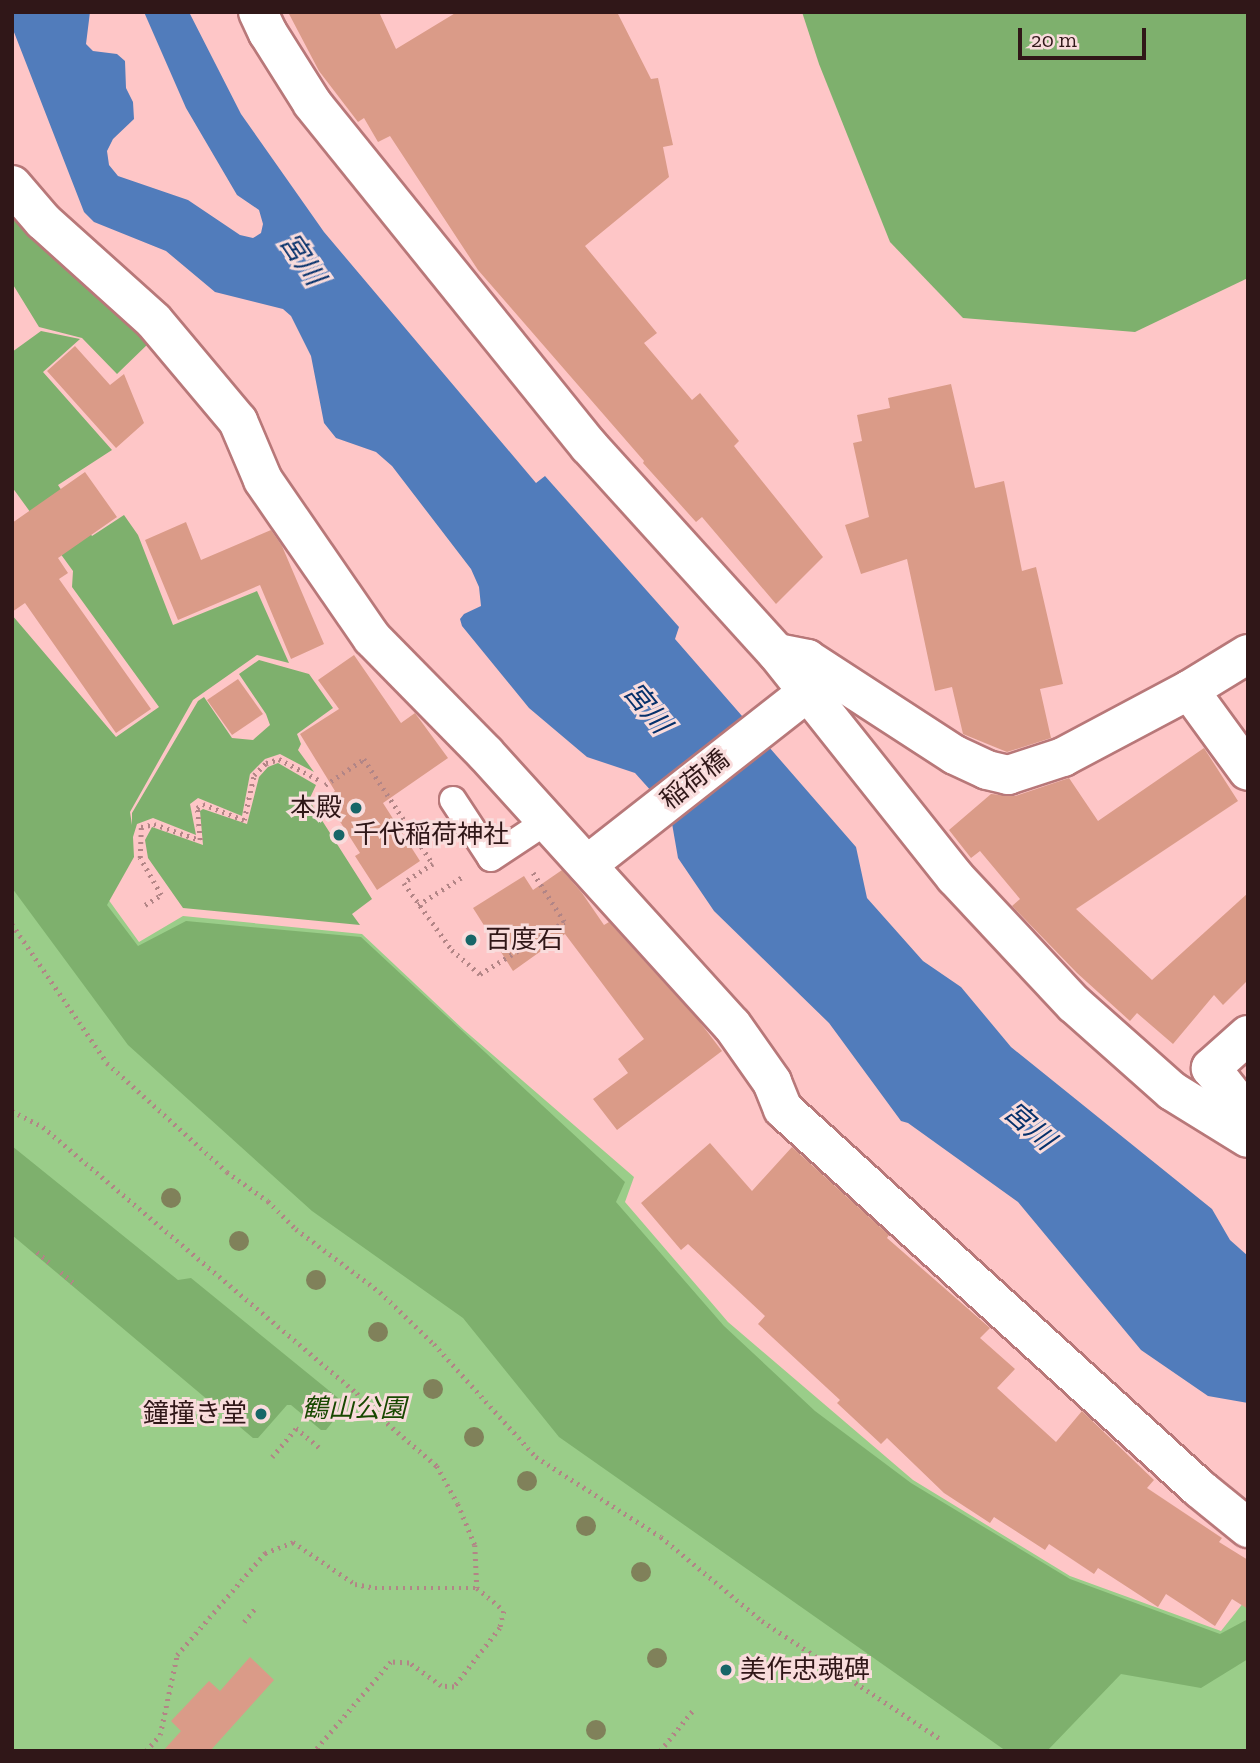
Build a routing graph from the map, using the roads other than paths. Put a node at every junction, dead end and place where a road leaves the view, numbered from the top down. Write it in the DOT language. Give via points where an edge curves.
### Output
graph roads {
  1 [pos="258,12"];
  2 [pos="12,185"];
  3 [pos="776,652"];
  4 [pos="1248,654"];
  5 [pos="1189,690"];
  6 [pos="803,696"];
  7 [pos="1248,771"];
  8 [pos="453,800"];
  9 [pos="547,821"];
  10 [pos="590,862"];
  11 [pos="1248,1035"];
  12 [pos="1248,1115"];
  13 [pos="1248,1138"];
  14 [pos="1248,1528"];
  1 -- 3 [label="street" via="312,103 563,414"];
  2 -- 9 [label="street" via="43,221 154,321 238,421 263,480 372,638"];
  3 -- 5 [label="street" via="807,659 955,755 1009,775 1063,757"];
  3 -- 6 [label="street"];
  4 -- 5 [label="street"];
  5 -- 7 [label="street"];
  6 -- 10 [label="street, 稲荷橋"];
  6 -- 13 [label="street" via="955,877 1074,1004 1172,1091"];
  8 -- 9 [label="lane" via="491,858"];
  9 -- 10 [label="street"];
  10 -- 14 [label="street" via="732,1025 772,1082 783,1110"];
  11 -- 12 [label="street" via="1211,1068"];
}
